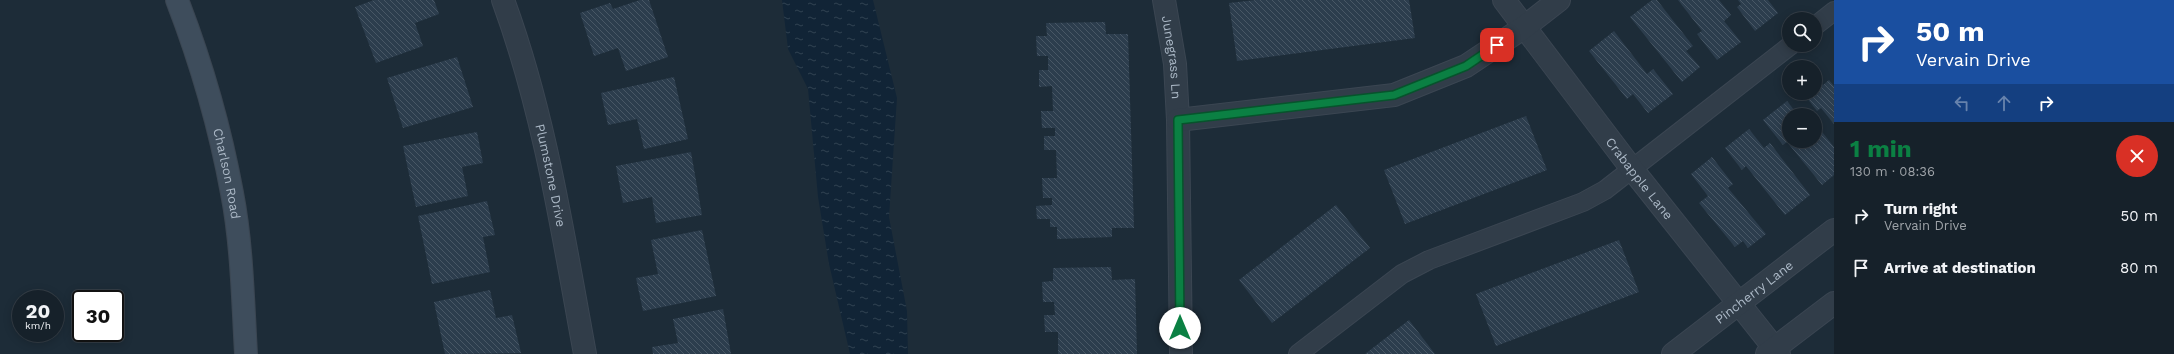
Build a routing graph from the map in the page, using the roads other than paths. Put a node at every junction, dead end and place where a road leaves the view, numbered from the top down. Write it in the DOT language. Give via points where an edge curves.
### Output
graph roads {
  1 [pos="177,0"];
  2 [pos="503,0"];
  3 [pos="1164,0"];
  4 [pos="1504,0"];
  5 [pos="1559,0"];
  6 [pos="1834,11"];
  7 [pos="1822,20"];
  8 [pos="1523,28"];
  9 [pos="1782,52"];
  10 [pos="1178,120"];
  11 [pos="1632,169"];
  12 [pos="1834,230"];
  13 [pos="1834,303"];
  14 [pos="1739,305"];
  15 [pos="1773,352"];
  16 [pos="246,354"];
  17 [pos="585,354"];
  18 [pos="1181,354"];
  19 [pos="1298,354"];
  20 [pos="1673,354"];
  1 -- 16 [label="street, Charlson Road" via="191,37 214,117 232,194"];
  2 -- 17 [label="street, Plumstone Drive" via="540,118"];
  3 -- 10 [label="street, Junegrass Ln" via="1175,64"];
  4 -- 8 [label="street, Crabapple Lane"];
  5 -- 8 [label="street"];
  6 -- 7 [label="lane"];
  8 -- 10 [label="street" via="1466,66 1394,95"];
  8 -- 11 [label="street, Crabapple Lane" via="1541,48"];
  9 -- 11 [label="lane"];
  10 -- 18 [label="street, Junegrass Ln"];
  11 -- 14 [label="street, Crabapple Lane"];
  11 -- 19 [label="lane" via="1605,190 1583,202 1429,260 1402,274"];
  12 -- 14 [label="street, Pincherry Lane"];
  13 -- 15 [label="street"];
  14 -- 15 [label="street, Crabapple Lane"];
  14 -- 20 [label="street, Pincherry Lane"];
}
